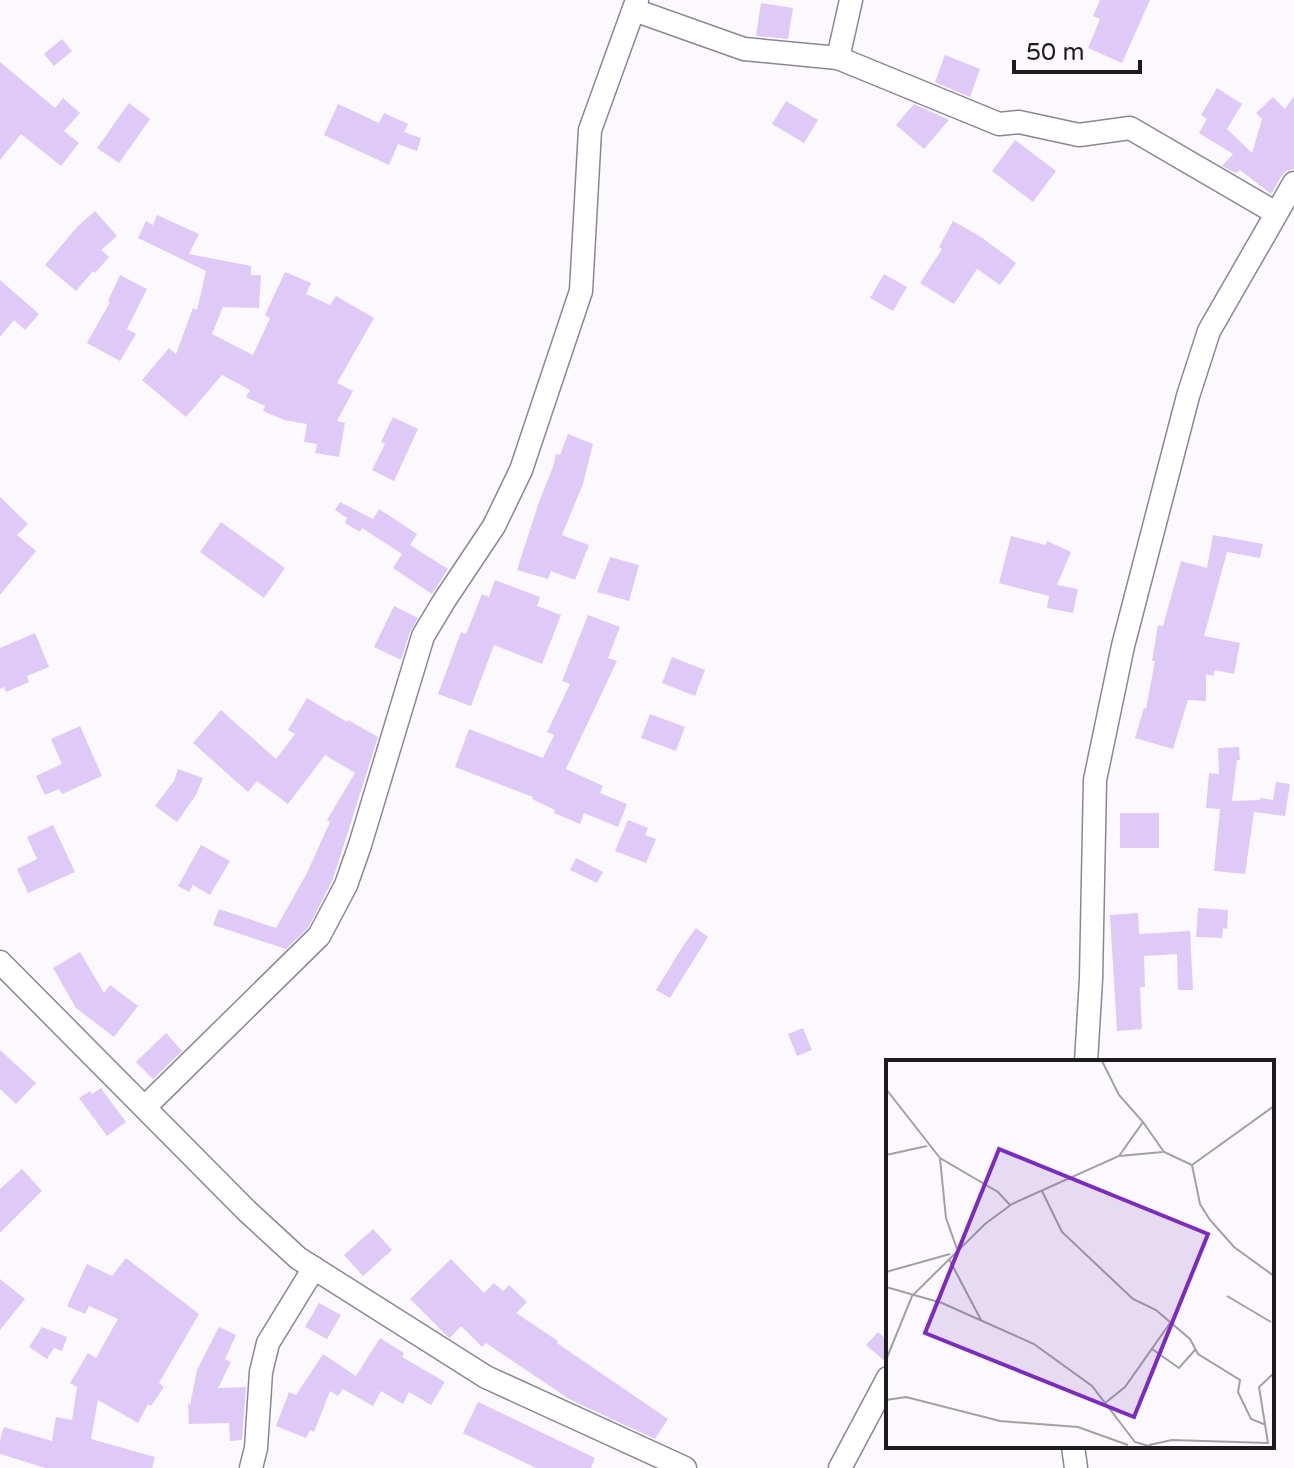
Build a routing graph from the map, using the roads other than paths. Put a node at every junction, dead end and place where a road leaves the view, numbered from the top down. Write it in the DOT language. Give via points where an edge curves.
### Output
graph roads {
  1 [pos="851,0"];
  2 [pos="635,5"];
  3 [pos="838,58"];
  4 [pos="1294,183"];
  5 [pos="1276,213"];
  6 [pos="0,962"];
  7 [pos="1086,1060"];
  8 [pos="145,1107"];
  9 [pos="314,1268"];
  10 [pos="886,1382"];
  11 [pos="1073,1448"];
  12 [pos="251,1468"];
  13 [pos="685,1468"];
  14 [pos="840,1468"];
  15 [pos="1076,1468"];
  1 -- 3 [label="street"];
  2 -- 3 [label="street" via="744,49"];
  2 -- 8 [label="street" via="590,130 581,291 521,470 494,526 423,636 346,885 319,936"];
  3 -- 5 [label="street" via="999,124 1019,122 1079,135 1130,128"];
  4 -- 5 [label="street"];
  5 -- 7 [label="street" via="1209,331 1123,646 1095,780"];
  6 -- 8 [label="street"];
  8 -- 9 [label="street" via="247,1211"];
  9 -- 12 [label="street" via="268,1343"];
  9 -- 13 [label="street" via="486,1377"];
  10 -- 14 [label="street"];
  11 -- 15 [label="street"];
}
